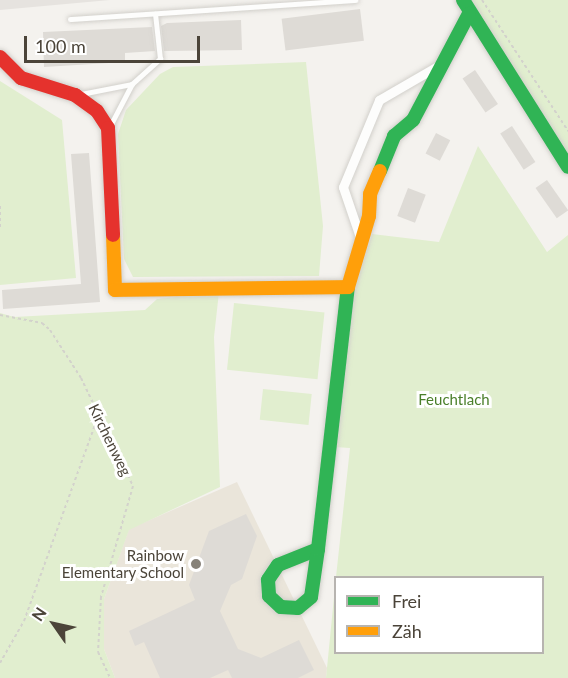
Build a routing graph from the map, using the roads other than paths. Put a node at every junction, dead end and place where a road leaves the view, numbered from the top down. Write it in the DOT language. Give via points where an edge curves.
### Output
graph roads {
  1 [pos="355,0"];
  2 [pos="463,0"];
  3 [pos="269,3"];
  4 [pos="155,14"];
  5 [pos="469,15"];
  6 [pos="70,19"];
  7 [pos="0,57"];
  8 [pos="441,64"];
  9 [pos="132,84"];
  10 [pos="75,95"];
  11 [pos="108,128"];
  12 [pos="568,166"];
  13 [pos="363,244"];
  14 [pos="348,287"];
  15 [pos="318,549"];
  1 -- 3 [label="lane"];
  2 -- 5 [label="street"];
  3 -- 4 [label="lane"];
  4 -- 6 [label="lane"];
  4 -- 9 [label="lane" via="160,59"];
  5 -- 8 [label="street"];
  5 -- 12 [label="street"];
  7 -- 10 [label="street" via="21,78"];
  8 -- 13 [label="street" via="413,120 394,136 370,194"];
  8 -- 13 [label="street" via="380,100 343,187"];
  9 -- 10 [label="lane"];
  9 -- 11 [label="lane"];
  10 -- 11 [label="street" via="97,111"];
  11 -- 14 [label="street" via="115,291 198,286"];
  13 -- 14 [label="street"];
  14 -- 15 [label="street"];
  15 -- 15 [label="street" via="278,565 268,580 269,596 281,607 298,608 311,597"];
}
